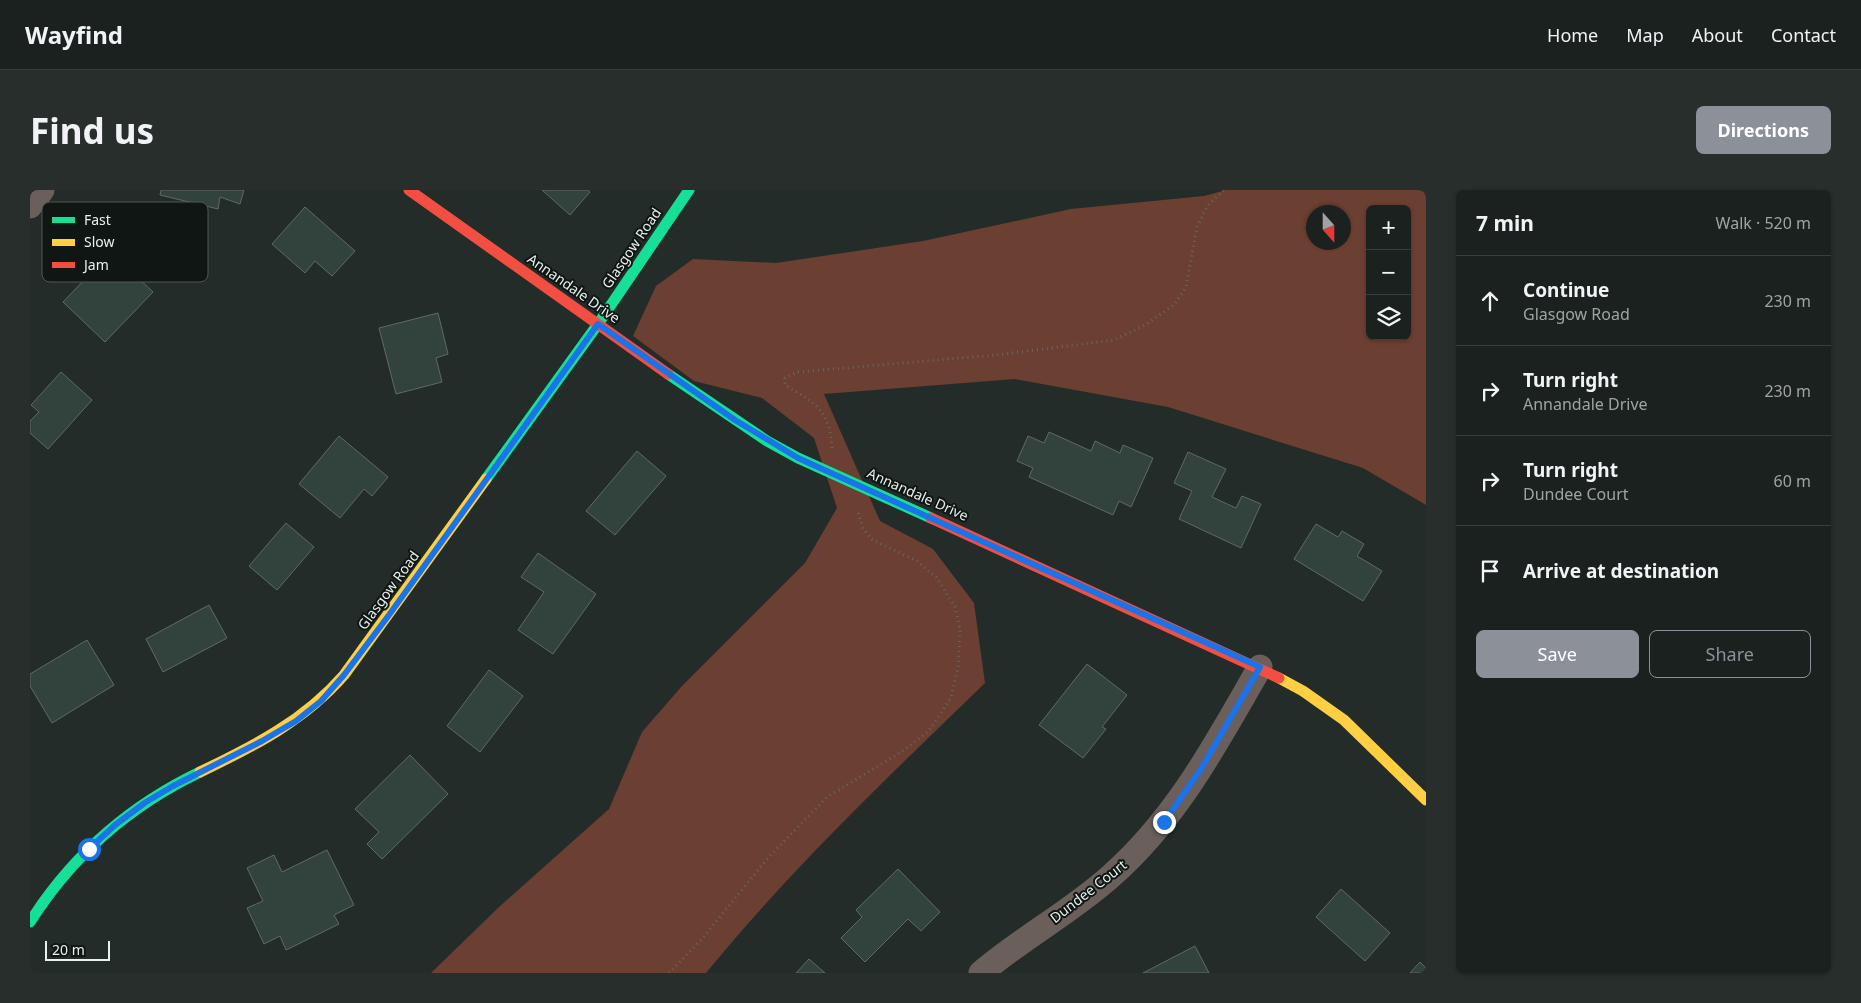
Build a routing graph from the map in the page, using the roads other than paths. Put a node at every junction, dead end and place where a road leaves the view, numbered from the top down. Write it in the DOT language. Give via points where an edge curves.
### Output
graph roads {
  1 [pos="42,190"];
  2 [pos="409,190"];
  3 [pos="689,190"];
  4 [pos="30,206"];
  5 [pos="598,324"];
  6 [pos="1260,667"];
  7 [pos="1426,800"];
  8 [pos="30,922"];
  9 [pos="981,973"];
  1 -- 4 [label="street"];
  2 -- 5 [label="street, Annandale Drive"];
  3 -- 5 [label="street, Glasgow Road"];
  5 -- 6 [label="street, Annandale Drive" via="735,420 798,458"];
  5 -- 8 [label="street, Glasgow Road" via="389,615 321,701 296,721 173,786 115,825 58,883"];
  6 -- 7 [label="street, Annandale Drive" via="1344,720"];
  6 -- 9 [label="street, Dundee Court" via="1201,769 1143,846 1110,877"];
}
